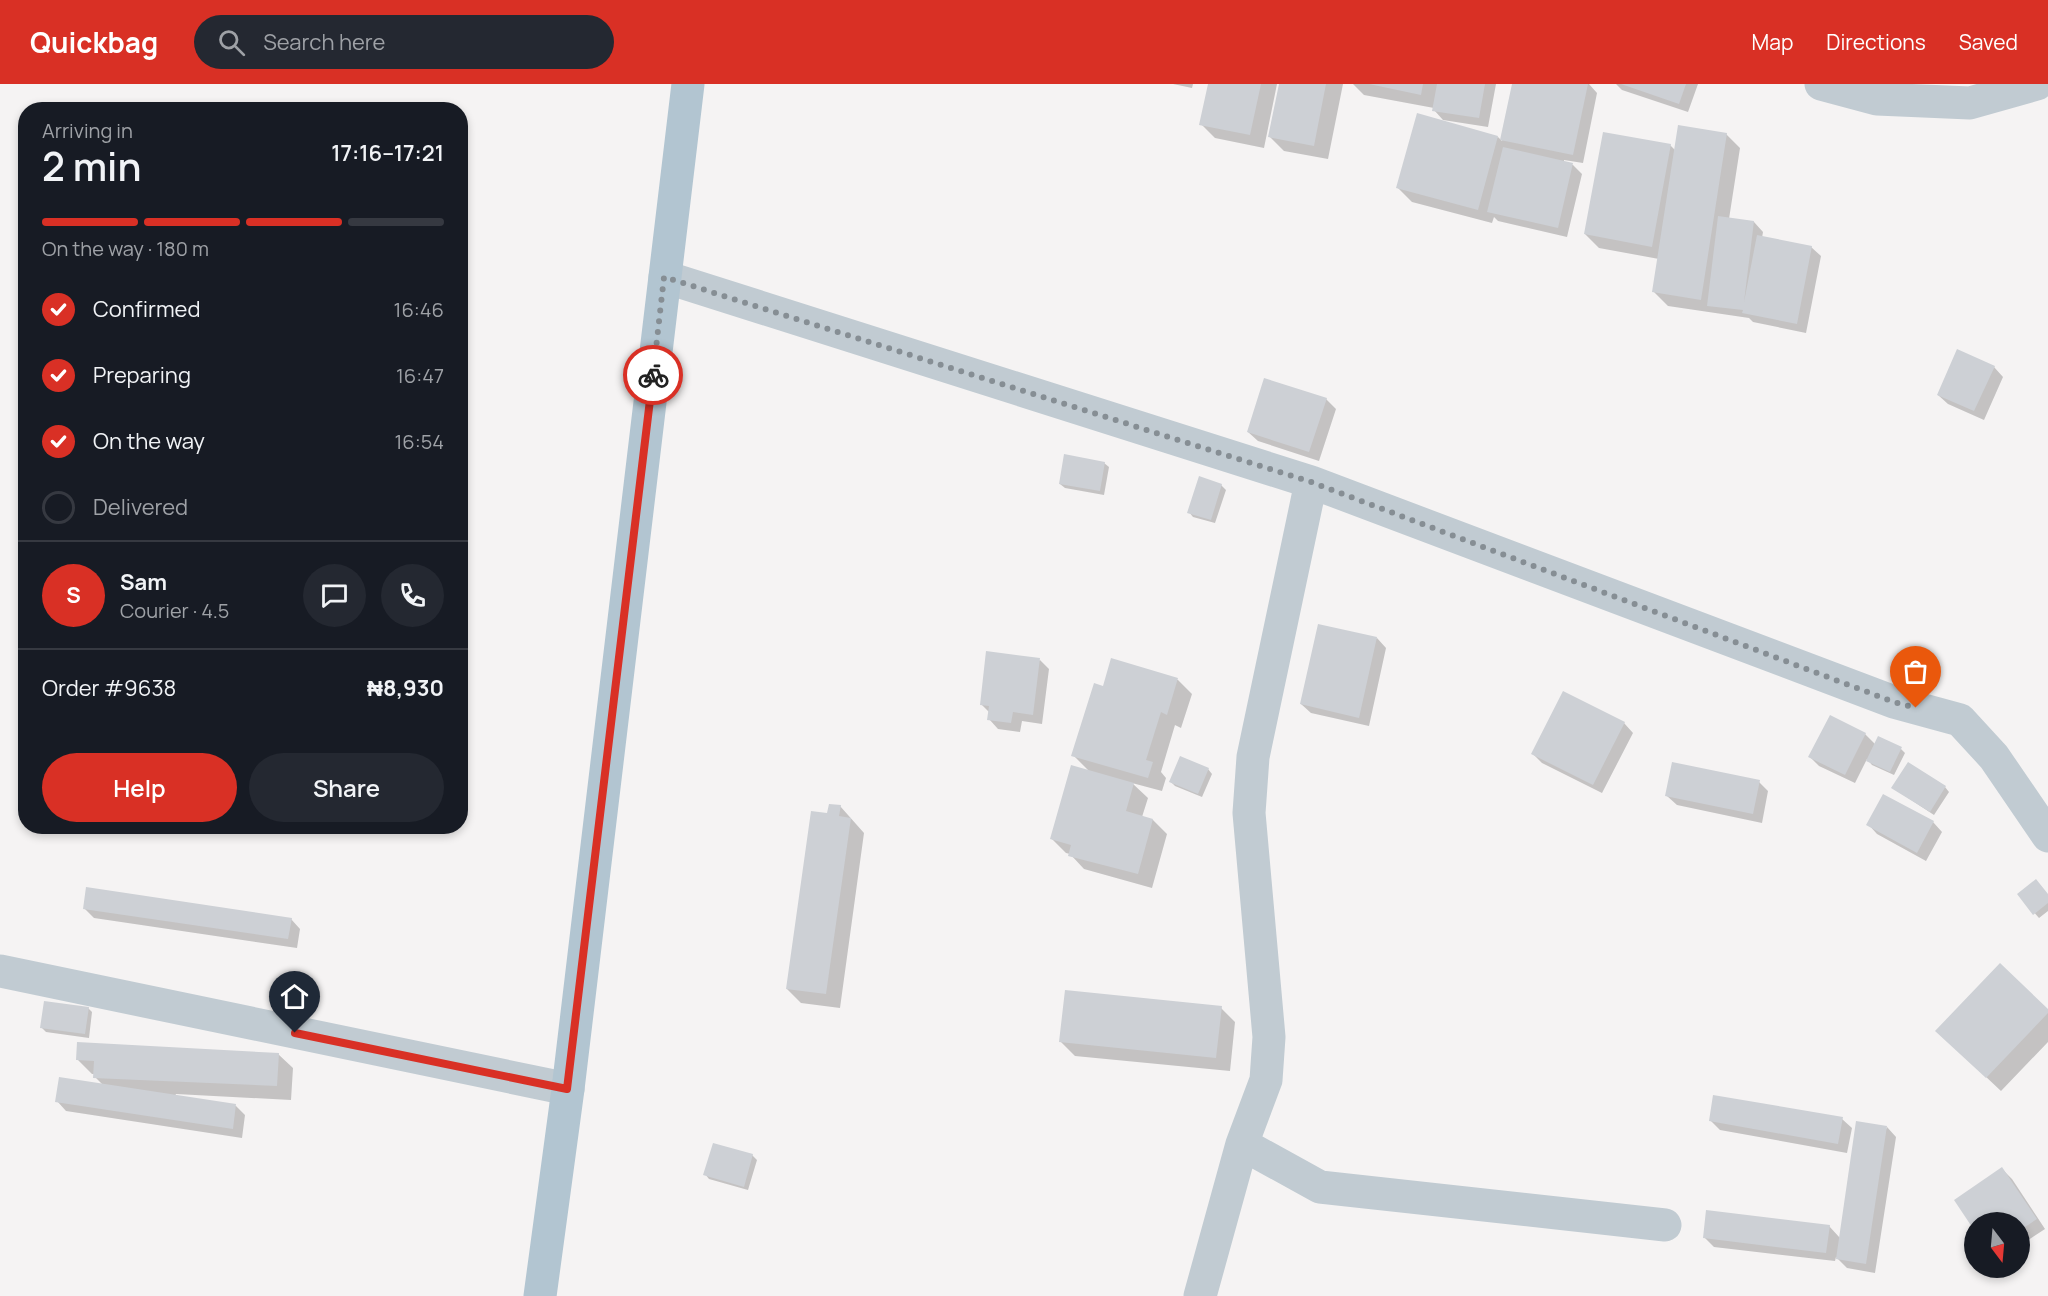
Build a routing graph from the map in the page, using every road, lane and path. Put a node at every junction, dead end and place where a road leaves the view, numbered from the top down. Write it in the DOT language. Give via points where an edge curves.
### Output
graph roads {
  1 [pos="688,84"];
  2 [pos="1821,84"];
  3 [pos="2037,84"];
  4 [pos="664,277"];
  5 [pos="1311,482"];
  6 [pos="2048,836"];
  7 [pos="0,971"];
  8 [pos="567,1089"];
  9 [pos="1242,1144"];
  10 [pos="1665,1225"];
  11 [pos="540,1296"];
  12 [pos="1200,1296"];
  1 -- 4 [label="main road"];
  2 -- 3 [label="street" via="1877,99 1970,103"];
  4 -- 5 [label="street"];
  4 -- 8 [label="main road"];
  5 -- 6 [label="street" via="1894,702 1960,720 1994,758"];
  5 -- 9 [label="street" via="1253,757 1249,813 1269,1037 1266,1080"];
  7 -- 8 [label="street"];
  8 -- 11 [label="main road"];
  9 -- 10 [label="street" via="1320,1187"];
  9 -- 12 [label="street"];
}
